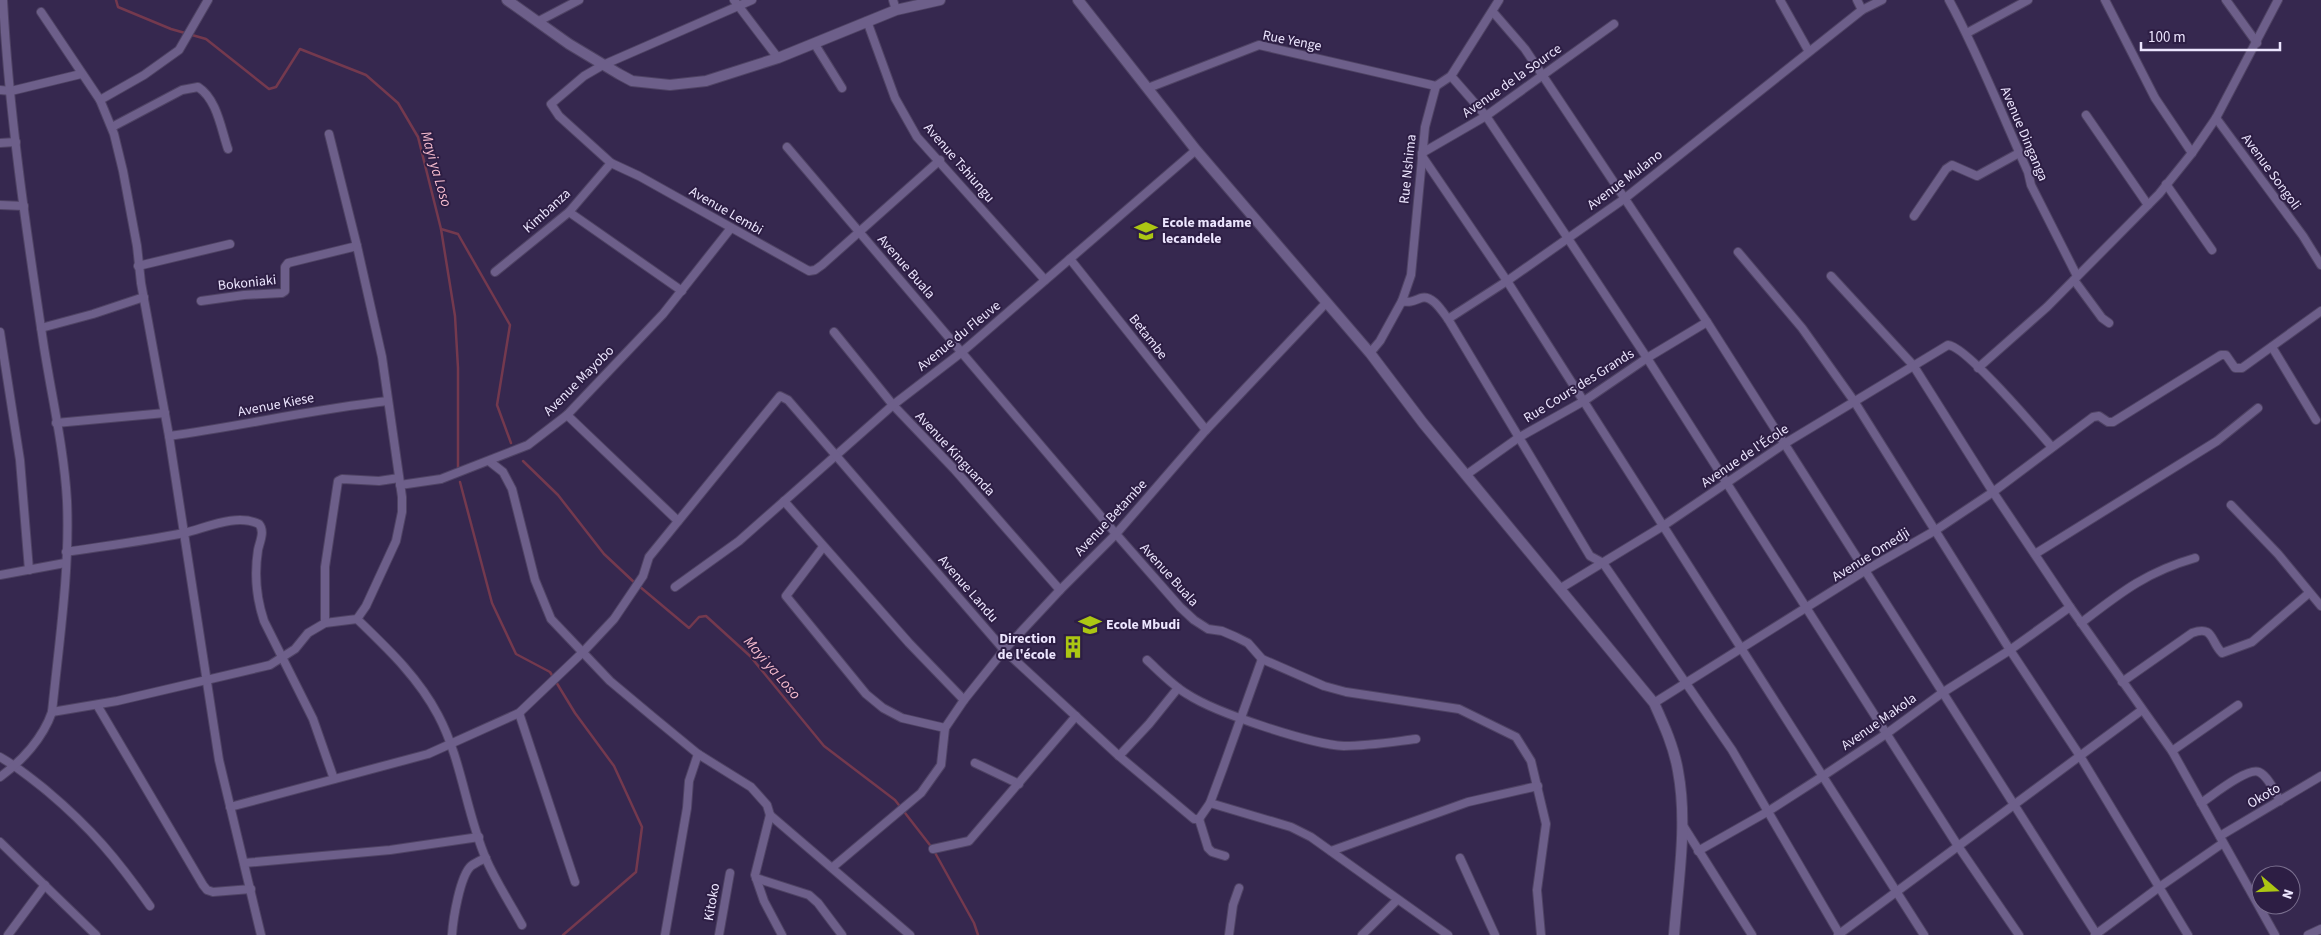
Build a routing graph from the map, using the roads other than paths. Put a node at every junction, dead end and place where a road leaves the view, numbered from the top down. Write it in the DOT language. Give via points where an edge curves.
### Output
graph roads {
  1 [pos="3,0"];
  2 [pos="208,0"];
  3 [pos="508,0"];
  4 [pos="579,0"];
  5 [pos="752,0"];
  6 [pos="940,0"];
  7 [pos="1078,0"];
  8 [pos="1500,0"];
  9 [pos="1780,0"];
  10 [pos="1857,0"];
  11 [pos="1882,0"];
  12 [pos="1949,0"];
  13 [pos="2028,0"];
  14 [pos="2105,0"];
  15 [pos="2226,0"];
  16 [pos="2278,0"];
  17 [pos="736,3"];
  18 [pos="894,5"];
  19 [pos="1862,10"];
  20 [pos="41,12"];
  21 [pos="1493,12"];
  22 [pos="867,21"];
  23 [pos="537,22"];
  24 [pos="1614,24"];
  25 [pos="1967,33"];
  26 [pos="814,43"];
  27 [pos="2257,43"];
  28 [pos="1808,50"];
  29 [pos="778,58"];
  30 [pos="603,66"];
  31 [pos="81,74"];
  32 [pos="1543,75"];
  33 [pos="1451,76"];
  34 [pos="1436,86"];
  35 [pos="842,88"];
  36 [pos="1148,88"];
  37 [pos="0,90"];
  38 [pos="11,91"];
  39 [pos="100,100"];
  40 [pos="2086,115"];
  41 [pos="1486,116"];
  42 [pos="2216,118"];
  43 [pos="112,127"];
  44 [pos="329,134"];
  45 [pos="16,142"];
  46 [pos="0,144"];
  47 [pos="787,147"];
  48 [pos="228,150"];
  49 [pos="1196,150"];
  50 [pos="2019,153"];
  51 [pos="2192,153"];
  52 [pos="1422,154"];
  53 [pos="940,160"];
  54 [pos="611,163"];
  55 [pos="2166,184"];
  56 [pos="1624,199"];
  57 [pos="0,205"];
  58 [pos="2148,205"];
  59 [pos="24,206"];
  60 [pos="569,212"];
  61 [pos="1914,216"];
  62 [pos="731,228"];
  63 [pos="859,231"];
  64 [pos="1568,237"];
  65 [pos="230,244"];
  66 [pos="357,246"];
  67 [pos="2212,250"];
  68 [pos="1738,252"];
  69 [pos="1070,259"];
  70 [pos="2321,265"];
  71 [pos="138,266"];
  72 [pos="495,272"];
  73 [pos="1831,276"];
  74 [pos="2075,278"];
  75 [pos="1045,280"];
  76 [pos="1507,281"];
  77 [pos="682,291"];
  78 [pos="144,296"];
  79 [pos="201,301"];
  80 [pos="1402,301"];
  81 [pos="1326,303"];
  82 [pos="2321,311"];
  83 [pos="1448,319"];
  84 [pos="1707,322"];
  85 [pos="2109,323"];
  86 [pos="41,328"];
  87 [pos="0,332"];
  88 [pos="834,332"];
  89 [pos="2272,346"];
  90 [pos="962,352"];
  91 [pos="1370,353"];
  92 [pos="1647,358"];
  93 [pos="1913,365"];
  94 [pos="1978,368"];
  95 [pos="388,401"];
  96 [pos="1584,401"];
  97 [pos="1854,401"];
  98 [pos="893,405"];
  99 [pos="2258,408"];
  100 [pos="165,413"];
  101 [pos="566,415"];
  102 [pos="2316,420"];
  103 [pos="56,423"];
  104 [pos="1206,430"];
  105 [pos="169,436"];
  106 [pos="1518,438"];
  107 [pos="1784,444"];
  108 [pos="2052,447"];
  109 [pos="835,455"];
  110 [pos="489,461"];
  111 [pos="1466,476"];
  112 [pos="399,482"];
  113 [pos="1726,484"];
  114 [pos="1993,492"];
  115 [pos="784,500"];
  116 [pos="2231,505"];
  117 [pos="678,521"];
  118 [pos="1663,526"];
  119 [pos="1936,530"];
  120 [pos="184,533"];
  121 [pos="1116,534"];
  122 [pos="823,546"];
  123 [pos="66,552"];
  124 [pos="2035,554"];
  125 [pos="2195,558"];
  126 [pos="65,563"];
  127 [pos="1603,563"];
  128 [pos="29,570"];
  129 [pos="1866,570"];
  130 [pos="0,575"];
  131 [pos="675,587"];
  132 [pos="1561,588"];
  133 [pos="1060,590"];
  134 [pos="2309,593"];
  135 [pos="2321,606"];
  136 [pos="2070,607"];
  137 [pos="1807,609"];
  138 [pos="357,619"];
  139 [pos="325,623"];
  140 [pos="2081,623"];
  141 [pos="1741,648"];
  142 [pos="1004,650"];
  143 [pos="2010,650"];
  144 [pos="583,652"];
  145 [pos="283,658"];
  146 [pos="1262,659"];
  147 [pos="1146,660"];
  148 [pos="207,680"];
  149 [pos="2122,682"];
  150 [pos="1687,684"];
  151 [pos="1178,688"];
  152 [pos="1942,693"];
  153 [pos="964,700"];
  154 [pos="1654,703"];
  155 [pos="97,705"];
  156 [pos="2238,705"];
  157 [pos="2142,710"];
  158 [pos="52,712"];
  159 [pos="519,713"];
  160 [pos="1076,716"];
  161 [pos="1241,718"];
  162 [pos="945,728"];
  163 [pos="1886,734"];
  164 [pos="1416,739"];
  165 [pos="451,744"];
  166 [pos="2172,751"];
  167 [pos="698,754"];
  168 [pos="1119,756"];
  169 [pos="2080,756"];
  170 [pos="0,758"];
  171 [pos="975,763"];
  172 [pos="16,766"];
  173 [pos="1823,776"];
  174 [pos="2321,776"];
  175 [pos="0,777"];
  176 [pos="334,780"];
  177 [pos="1019,784"];
  178 [pos="1538,786"];
  179 [pos="2280,801"];
  180 [pos="1210,803"];
  181 [pos="2201,803"];
  182 [pos="2014,805"];
  183 [pos="230,807"];
  184 [pos="1767,812"];
  185 [pos="770,815"];
  186 [pos="1199,819"];
  187 [pos="1682,824"];
  188 [pos="479,837"];
  189 [pos="2222,840"];
  190 [pos="0,842"];
  191 [pos="1958,846"];
  192 [pos="933,849"];
  193 [pos="1331,850"];
  194 [pos="1698,851"];
  195 [pos="1225,856"];
  196 [pos="486,858"];
  197 [pos="1460,858"];
  198 [pos="244,863"];
  199 [pos="832,867"];
  200 [pos="730,873"];
  201 [pos="756,878"];
  202 [pos="575,882"];
  203 [pos="45,885"];
  204 [pos="1239,888"];
  205 [pos="2158,888"];
  206 [pos="251,889"];
  207 [pos="1896,892"];
  208 [pos="1397,900"];
  209 [pos="150,906"];
  210 [pos="522,926"];
  211 [pos="2321,929"];
  212 [pos="8,935"];
  213 [pos="96,935"];
  214 [pos="261,935"];
  215 [pos="452,935"];
  216 [pos="664,935"];
  217 [pos="719,935"];
  218 [pos="782,935"];
  219 [pos="842,935"];
  220 [pos="910,935"];
  221 [pos="1229,935"];
  222 [pos="1362,935"];
  223 [pos="1448,935"];
  224 [pos="1495,935"];
  225 [pos="1541,935"];
  226 [pos="1674,935"];
  227 [pos="1752,935"];
  228 [pos="1839,935"];
  229 [pos="1924,935"];
  230 [pos="2019,935"];
  231 [pos="2096,935"];
  232 [pos="2188,935"];
  233 [pos="2275,935"];
  234 [pos="2308,935"];
  1 -- 38 [label="street"];
  2 -- 39 [label="street" via="173,54"];
  3 -- 23 [label="street"];
  4 -- 23 [label="street"];
  5 -- 17 [label="street"];
  6 -- 18 [label="street"];
  7 -- 36 [label="street"];
  8 -- 21 [label="street"];
  9 -- 28 [label="street"];
  10 -- 19 [label="street"];
  11 -- 19 [label="street, Avenue Mulano"];
  12 -- 25 [label="street, Avenue Dinganga"];
  13 -- 25 [label="street"];
  14 -- 51 [label="street" via="2155,98"];
  15 -- 27 [label="street"];
  16 -- 27 [label="street"];
  17 -- 29 [label="street"];
  17 -- 30 [label="street"];
  18 -- 22 [label="street"];
  19 -- 28 [label="street, Avenue Mulano"];
  20 -- 31 [label="street"];
  21 -- 32 [label="street"];
  21 -- 33 [label="street"];
  22 -- 26 [label="street"];
  22 -- 53 [label="street, Avenue Tshiungu" via="895,98 917,136"];
  23 -- 30 [label="street"];
  24 -- 32 [label="street, Avenue de la Source"];
  25 -- 50 [label="street, Avenue Dinganga"];
  26 -- 29 [label="street"];
  26 -- 35 [label="street"];
  27 -- 42 [label="street"];
  28 -- 56 [label="street, Avenue Mulano"];
  29 -- 30 [label="street" via="688,85 632,81"];
  30 -- 54 [label="street, Avenue Lembi" via="584,76 551,104 559,116"];
  31 -- 38 [label="street"];
  31 -- 39 [label="street"];
  32 -- 41 [label="street, Avenue de la Source"];
  32 -- 56 [label="street"];
  33 -- 34 [label="street"];
  33 -- 41 [label="street"];
  34 -- 36 [label="street, Rue Yenge" via="1259,45"];
  34 -- 52 [label="street, Rue Nshima" via="1425,127"];
  36 -- 49 [label="street"];
  37 -- 38 [label="street"];
  38 -- 45 [label="street"];
  39 -- 43 [label="street"];
  40 -- 58 [label="street"];
  41 -- 52 [label="street, Avenue de la Source"];
  41 -- 64 [label="street"];
  42 -- 51 [label="street"];
  42 -- 70 [label="street, Avenue Songoli"];
  43 -- 48 [label="street" via="182,90 198,87 211,100"];
  43 -- 71 [label="street" via="124,171"];
  44 -- 66 [label="street"];
  45 -- 46 [label="street"];
  45 -- 59 [label="street"];
  47 -- 63 [label="street, Avenue Buala"];
  49 -- 69 [label="street, Avenue du Fleuve"];
  49 -- 81 [label="street"];
  50 -- 61 [label="street" via="1977,176 1952,165"];
  50 -- 74 [label="street, Avenue Dinganga"];
  51 -- 55 [label="street"];
  52 -- 76 [label="street"];
  52 -- 80 [label="street, Rue Nshima" via="1411,276"];
  53 -- 63 [label="street, Avenue Lembi"];
  53 -- 75 [label="street, Avenue Tshiungu"];
  54 -- 60 [label="street, Kimbanza"];
  54 -- 62 [label="street, Avenue Lembi"];
  55 -- 58 [label="street"];
  55 -- 67 [label="street"];
  56 -- 64 [label="street, Avenue Mulano"];
  56 -- 84 [label="street"];
  57 -- 59 [label="street"];
  58 -- 74 [label="street"];
  59 -- 86 [label="street"];
  60 -- 72 [label="street, Kimbanza"];
  60 -- 77 [label="street"];
  62 -- 63 [label="street, Avenue Lembi" via="809,271 822,265"];
  62 -- 77 [label="street, Avenue Mayobo"];
  63 -- 90 [label="street, Avenue Buala"];
  64 -- 76 [label="street, Avenue Mulano"];
  64 -- 92 [label="street"];
  65 -- 71 [label="street"];
  66 -- 79 [label="street, Bokoniaki" via="288,263 284,293"];
  66 -- 95 [label="street" via="382,357"];
  68 -- 97 [label="street" via="1802,328"];
  69 -- 75 [label="street, Avenue du Fleuve"];
  69 -- 104 [label="street, Betambe"];
  71 -- 78 [label="street"];
  73 -- 93 [label="street"];
  74 -- 85 [label="street, Avenue Dinganga" via="2102,318"];
  74 -- 94 [label="street"];
  75 -- 90 [label="street, Avenue du Fleuve"];
  76 -- 83 [label="street, Avenue Mulano"];
  76 -- 96 [label="street"];
  77 -- 101 [label="street, Avenue Mayobo"];
  78 -- 86 [label="street"];
  78 -- 100 [label="street"];
  80 -- 83 [label="street" via="1410,303 1430,298"];
  80 -- 91 [label="street, Rue Nshima"];
  81 -- 91 [label="street"];
  81 -- 104 [label="street, Avenue Betambe"];
  82 -- 89 [label="street"];
  83 -- 106 [label="street"];
  84 -- 92 [label="street, Rue Cours des Grands"];
  84 -- 107 [label="street"];
  86 -- 103 [label="street"];
  87 -- 128 [label="street" via="20,460"];
  88 -- 98 [label="street, Avenue Kinguanda"];
  89 -- 102 [label="street"];
  89 -- 108 [label="street, Avenue Omedji" via="2238,369 2226,355 2214,358 2113,422 2099,416 2093,418"];
  90 -- 98 [label="street, Avenue du Fleuve"];
  90 -- 121 [label="street, Avenue Buala"];
  91 -- 111 [label="street"];
  92 -- 96 [label="street, Rue Cours des Grands"];
  92 -- 113 [label="street"];
  93 -- 94 [label="street, Avenue de l'École" via="1944,346 1954,346"];
  93 -- 97 [label="street, Avenue de l'École"];
  93 -- 114 [label="street"];
  94 -- 108 [label="street"];
  95 -- 105 [label="street, Avenue Kiese" via="340,406"];
  95 -- 112 [label="street"];
  96 -- 106 [label="street, Rue Cours des Grands"];
  96 -- 118 [label="street"];
  97 -- 107 [label="street, Avenue de l'École"];
  97 -- 119 [label="street"];
  98 -- 109 [label="street, Avenue du Fleuve"];
  98 -- 133 [label="street, Avenue Kinguanda"];
  99 -- 124 [label="street" via="2217,441"];
  100 -- 103 [label="street"];
  100 -- 105 [label="street"];
  101 -- 110 [label="street, Avenue Mayobo" via="528,445"];
  101 -- 117 [label="street"];
  103 -- 123 [label="street" via="67,502"];
  104 -- 121 [label="street, Avenue Betambe"];
  105 -- 120 [label="street"];
  106 -- 111 [label="street, Rue Cours des Grands"];
  106 -- 127 [label="street" via="1590,556"];
  107 -- 113 [label="street, Avenue de l'École"];
  107 -- 129 [label="street"];
  108 -- 114 [label="street, Avenue Omedji"];
  109 -- 115 [label="street, Avenue du Fleuve"];
  109 -- 117 [label="street, Avenue Landu" via="788,400 780,396"];
  109 -- 142 [label="street, Avenue Landu"];
  110 -- 112 [label="street, Avenue Mayobo" via="441,479"];
  110 -- 144 [label="street" via="503,472 512,490 533,573 551,619"];
  111 -- 132 [label="street"];
  112 -- 138 [label="street" via="402,512 396,541"];
  112 -- 139 [label="street, Avenue Mayobo" via="338,481 325,567"];
  113 -- 118 [label="street, Avenue de l'École"];
  113 -- 137 [label="street"];
  114 -- 119 [label="street, Avenue Omedji"];
  114 -- 124 [label="street"];
  115 -- 122 [label="street"];
  115 -- 131 [label="street, Avenue du Fleuve" via="738,541"];
  116 -- 134 [label="street" via="2278,554"];
  117 -- 144 [label="street" via="649,557 643,576 614,619"];
  118 -- 127 [label="street, Avenue de l'École"];
  118 -- 141 [label="street"];
  119 -- 129 [label="street, Avenue Omedji"];
  119 -- 143 [label="street"];
  120 -- 123 [label="street"];
  120 -- 145 [label="street" via="242,520 262,527 256,597"];
  120 -- 148 [label="street"];
  121 -- 133 [label="street, Avenue Betambe"];
  121 -- 146 [label="street, Avenue Buala" via="1194,620 1208,629 1222,631 1248,643"];
  122 -- 153 [label="street"];
  122 -- 162 [label="street" via="786,596 866,694 902,718"];
  123 -- 126 [label="street"];
  124 -- 136 [label="street"];
  125 -- 140 [label="street" via="2172,564 2134,583"];
  126 -- 128 [label="street"];
  126 -- 158 [label="street"];
  127 -- 132 [label="street, Avenue de l'École"];
  127 -- 150 [label="street"];
  128 -- 130 [label="street"];
  129 -- 137 [label="street, Avenue Omedji"];
  129 -- 152 [label="street"];
  132 -- 154 [label="street"];
  133 -- 142 [label="street, Avenue Betambe"];
  134 -- 135 [label="street"];
  134 -- 149 [label="street" via="2252,642 2222,653 2206,631 2201,630"];
  136 -- 140 [label="street"];
  136 -- 143 [label="street, Avenue Makola"];
  137 -- 141 [label="street, Avenue Omedji"];
  137 -- 163 [label="street"];
  138 -- 139 [label="street"];
  138 -- 165 [label="street" via="424,692"];
  139 -- 145 [label="street" via="308,633"];
  140 -- 149 [label="street"];
  141 -- 150 [label="street, Avenue Omedji"];
  141 -- 173 [label="street"];
  142 -- 153 [label="street, Avenue Betambe"];
  142 -- 160 [label="street, Avenue Landu"];
  143 -- 152 [label="street, Avenue Makola"];
  143 -- 169 [label="street"];
  144 -- 159 [label="street"];
  144 -- 167 [label="street" via="610,681"];
  145 -- 148 [label="street" via="270,666"];
  145 -- 176 [label="street" via="314,719"];
  146 -- 161 [label="street"];
  146 -- 178 [label="street, Avenue Buala" via="1346,692 1459,708 1516,737 1532,761"];
  147 -- 151 [label="street"];
  148 -- 155 [label="street"];
  148 -- 183 [label="street"];
  149 -- 157 [label="street"];
  150 -- 154 [label="street, Avenue Omedji"];
  150 -- 184 [label="street" via="1732,750"];
  151 -- 161 [label="street"];
  151 -- 168 [label="street"];
  152 -- 163 [label="street, Avenue Makola"];
  152 -- 182 [label="street"];
  153 -- 162 [label="street, Avenue Betambe"];
  154 -- 187 [label="street" via="1670,740 1678,771"];
  155 -- 158 [label="street"];
  155 -- 206 [label="street" via="203,885 213,892"];
  156 -- 166 [label="street"];
  157 -- 166 [label="street"];
  157 -- 169 [label="street"];
  158 -- 172 [label="street"];
  159 -- 165 [label="street"];
  159 -- 202 [label="street"];
  160 -- 168 [label="street, Avenue Landu"];
  160 -- 177 [label="street"];
  161 -- 164 [label="street" via="1317,742 1342,746"];
  161 -- 180 [label="street"];
  162 -- 199 [label="street, Avenue Betambe" via="941,765 921,793"];
  163 -- 173 [label="street, Avenue Makola"];
  163 -- 191 [label="street"];
  165 -- 176 [label="street" via="428,754"];
  165 -- 188 [label="street"];
  166 -- 181 [label="street"];
  167 -- 185 [label="street" via="751,787 767,805"];
  167 -- 216 [label="street" via="688,781 687,808"];
  168 -- 186 [label="street, Avenue Landu" via="1194,819"];
  169 -- 182 [label="street"];
  169 -- 205 [label="street"];
  170 -- 172 [label="street"];
  171 -- 177 [label="street"];
  172 -- 175 [label="street"];
  172 -- 209 [label="street" via="86,824 119,862"];
  173 -- 184 [label="street, Avenue Makola"];
  173 -- 207 [label="street"];
  174 -- 179 [label="street, Okoto"];
  176 -- 183 [label="street"];
  177 -- 192 [label="street" via="970,841"];
  178 -- 193 [label="street" via="1468,802"];
  178 -- 225 [label="street, Avenue Buala" via="1546,824 1537,890"];
  179 -- 181 [label="street" via="2261,772 2255,771 2245,774"];
  179 -- 189 [label="street, Okoto"];
  180 -- 186 [label="street"];
  180 -- 193 [label="street" via="1291,827"];
  181 -- 189 [label="street"];
  182 -- 191 [label="street"];
  182 -- 231 [label="street"];
  183 -- 198 [label="street"];
  184 -- 194 [label="street, Avenue Makola"];
  184 -- 228 [label="street"];
  185 -- 199 [label="street"];
  185 -- 201 [label="street" via="756,866"];
  186 -- 195 [label="street" via="1208,848"];
  187 -- 194 [label="street"];
  187 -- 226 [label="street"];
  188 -- 196 [label="street"];
  188 -- 198 [label="street" via="390,850"];
  189 -- 205 [label="street, Okoto"];
  189 -- 233 [label="street"];
  190 -- 203 [label="street"];
  191 -- 207 [label="street"];
  191 -- 230 [label="street"];
  193 -- 208 [label="street"];
  194 -- 227 [label="street"];
  196 -- 210 [label="street"];
  196 -- 215 [label="street" via="467,872 457,903"];
  197 -- 224 [label="street"];
  198 -- 206 [label="street"];
  199 -- 220 [label="street"];
  200 -- 217 [label="street, Kitoko"];
  201 -- 218 [label="street"];
  201 -- 219 [label="street" via="809,895"];
  203 -- 212 [label="street"];
  203 -- 213 [label="street"];
  204 -- 221 [label="street"];
  205 -- 231 [label="street, Okoto"];
  205 -- 232 [label="street"];
  206 -- 214 [label="street"];
  207 -- 228 [label="street"];
  207 -- 229 [label="street"];
  208 -- 222 [label="street"];
  208 -- 223 [label="street"];
  211 -- 234 [label="street"];
}
